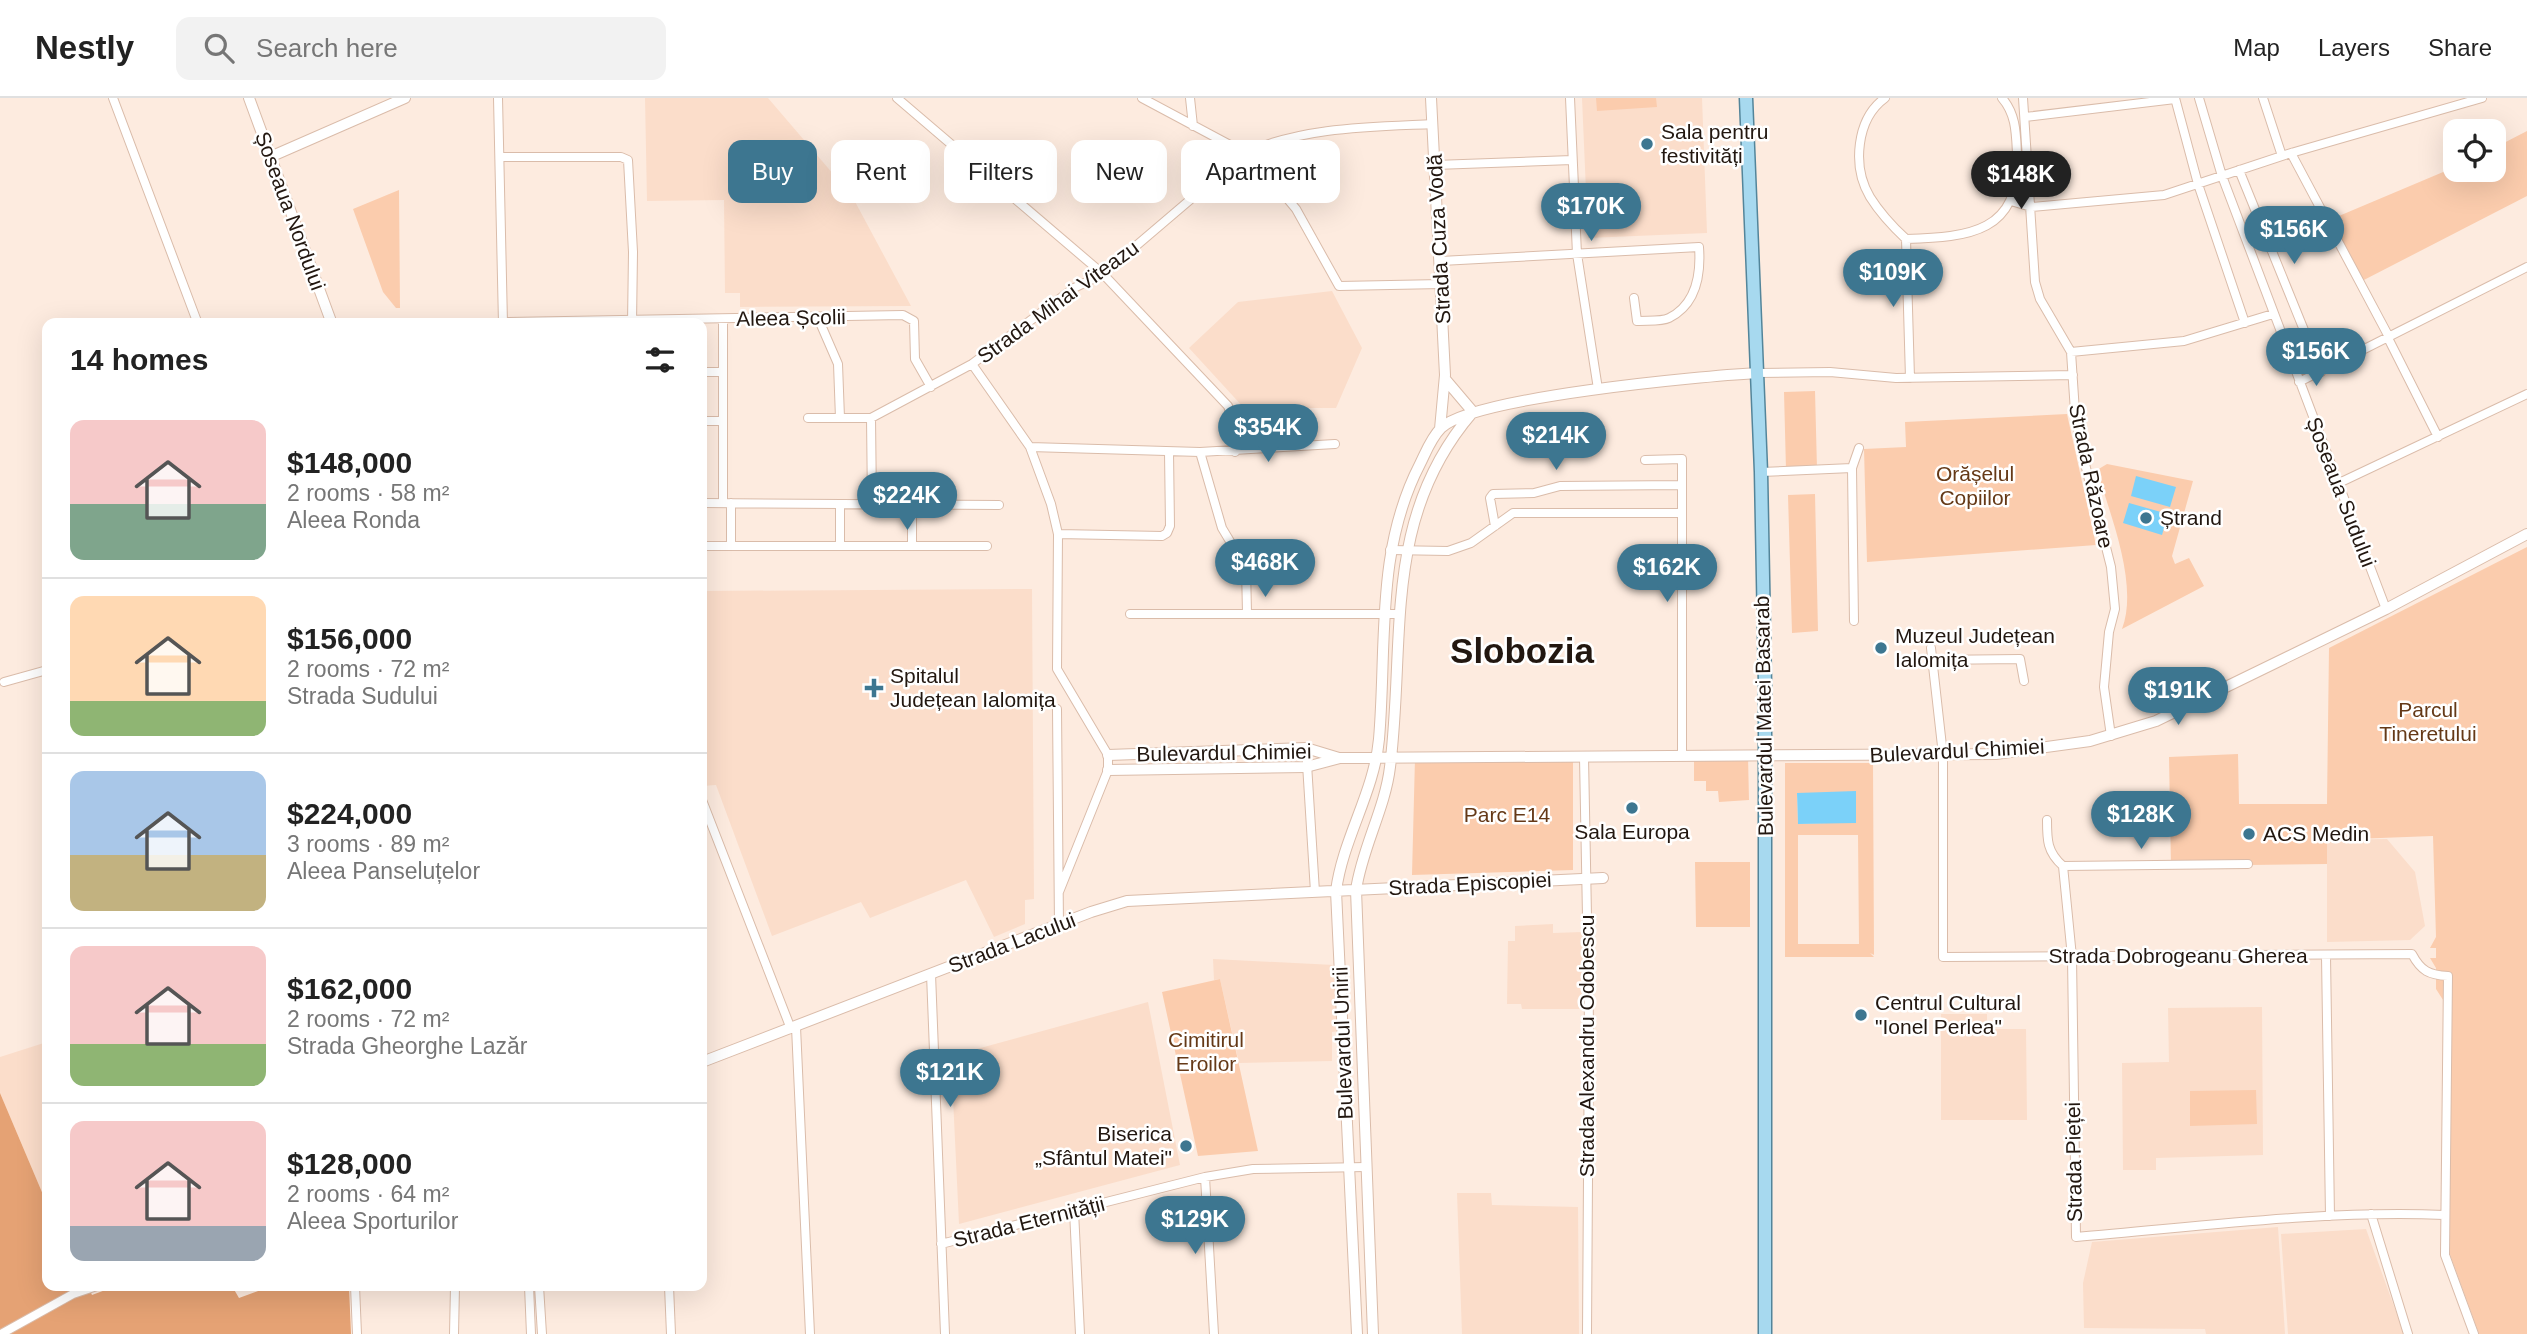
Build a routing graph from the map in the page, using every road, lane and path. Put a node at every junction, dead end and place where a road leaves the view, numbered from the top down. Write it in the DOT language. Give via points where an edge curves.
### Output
graph roads {
  1 [pos="113,98"];
  2 [pos="248,98"];
  3 [pos="405,98"];
  4 [pos="498,98"];
  5 [pos="897,98"];
  6 [pos="1142,98"];
  7 [pos="1191,98"];
  8 [pos="1431,98"];
  9 [pos="1570,98"];
  10 [pos="1746,98"];
  11 [pos="1885,98"];
  12 [pos="2002,98"];
  13 [pos="2023,98"];
  14 [pos="2175,98"];
  15 [pos="2199,98"];
  16 [pos="2263,98"];
  17 [pos="2482,98"];
  18 [pos="2025,117"];
  19 [pos="1433,124"];
  20 [pos="1193,126"];
  21 [pos="1220,140"];
  22 [pos="1280,140"];
  23 [pos="2286,154"];
  24 [pos="270,157"];
  25 [pos="501,157"];
  26 [pos="1572,160"];
  27 [pos="1435,165"];
  28 [pos="2239,170"];
  29 [pos="2222,176"];
  30 [pos="2198,184"];
  31 [pos="2011,201"];
  32 [pos="1186,203"];
  33 [pos="1291,203"];
  34 [pos="2031,207"];
  35 [pos="1906,239"];
  36 [pos="1577,254"];
  37 [pos="1441,261"];
  38 [pos="2527,267"];
  39 [pos="1103,274"];
  40 [pos="1442,284"];
  41 [pos="1634,298"];
  42 [pos="2273,314"];
  43 [pos="196,318"];
  44 [pos="330,318"];
  45 [pos="503,318"];
  46 [pos="632,318"];
  47 [pos="818,318"];
  48 [pos="723,320"];
  49 [pos="707,321"];
  50 [pos="2245,323"];
  51 [pos="2388,338"];
  52 [pos="2071,352"];
  53 [pos="972,364"];
  54 [pos="707,372"];
  55 [pos="722,372"];
  56 [pos="2321,372"];
  57 [pos="1756,373"];
  58 [pos="2073,375"];
  59 [pos="1910,377"];
  60 [pos="1445,379"];
  61 [pos="2299,382"];
  62 [pos="931,387"];
  63 [pos="1598,389"];
  64 [pos="2527,394"];
  65 [pos="1473,412"];
  66 [pos="808,418"];
  67 [pos="839,418"];
  68 [pos="872,418"];
  69 [pos="707,421"];
  70 [pos="722,421"];
  71 [pos="1440,429"];
  72 [pos="2438,437"];
  73 [pos="1335,444"];
  74 [pos="1030,447"];
  75 [pos="1859,448"];
  76 [pos="1168,452"];
  77 [pos="1200,452"];
  78 [pos="1235,452"];
  79 [pos="1645,460"];
  80 [pos="1852,468"];
  81 [pos="1761,472"];
  82 [pos="2339,483"];
  83 [pos="1682,485"];
  84 [pos="707,503"];
  85 [pos="727,503"];
  86 [pos="840,504"];
  87 [pos="872,504"];
  88 [pos="912,505"];
  89 [pos="999,505"];
  90 [pos="1682,513"];
  91 [pos="1495,526"];
  92 [pos="1058,534"];
  93 [pos="2527,534"];
  94 [pos="707,546"];
  95 [pos="731,546"];
  96 [pos="840,546"];
  97 [pos="912,546"];
  98 [pos="988,546"];
  99 [pos="1390,550"];
  100 [pos="1406,551"];
  101 [pos="2386,610"];
  102 [pos="1247,613"];
  103 [pos="1383,613"];
  104 [pos="1130,614"];
  105 [pos="1399,614"];
  106 [pos="1854,621"];
  107 [pos="1931,648"];
  108 [pos="1931,660"];
  109 [pos="42,671"];
  110 [pos="2024,681"];
  111 [pos="4,682"];
  112 [pos="1057,709"];
  113 [pos="2111,736"];
  114 [pos="1307,748"];
  115 [pos="1108,755"];
  116 [pos="1943,755"];
  117 [pos="1682,756"];
  118 [pos="1766,756"];
  119 [pos="1584,757"];
  120 [pos="1340,758"];
  121 [pos="1377,759"];
  122 [pos="1391,759"];
  123 [pos="1306,767"];
  124 [pos="1108,770"];
  125 [pos="707,813"];
  126 [pos="2047,820"];
  127 [pos="2248,864"];
  128 [pos="2063,866"];
  129 [pos="1586,878"];
  130 [pos="1603,878"];
  131 [pos="1356,890"];
  132 [pos="1336,891"];
  133 [pos="1059,892"];
  134 [pos="1315,892"];
  135 [pos="1059,925"];
  136 [pos="2326,956"];
  137 [pos="2071,957"];
  138 [pos="931,974"];
  139 [pos="793,1028"];
  140 [pos="707,1060"];
  141 [pos="1366,1167"];
  142 [pos="1349,1168"];
  143 [pos="1205,1177"];
  144 [pos="1074,1211"];
  145 [pos="2371,1214"];
  146 [pos="2444,1215"];
  147 [pos="2330,1216"];
  148 [pos="941,1244"];
  149 [pos="84,1291"];
  150 [pos="355,1291"];
  151 [pos="456,1291"];
  152 [pos="529,1291"];
  153 [pos="539,1291"];
  154 [pos="669,1291"];
  155 [pos="1,1334"];
  156 [pos="357,1334"];
  157 [pos="454,1334"];
  158 [pos="531,1334"];
  159 [pos="542,1334"];
  160 [pos="671,1334"];
  161 [pos="810,1334"];
  162 [pos="945,1334"];
  163 [pos="1080,1334"];
  164 [pos="1214,1334"];
  165 [pos="1357,1334"];
  166 [pos="1373,1334"];
  167 [pos="1587,1334"];
  168 [pos="1765,1334"];
  169 [pos="2408,1334"];
  170 [pos="2474,1334"];
  1 -- 43 [label="street"];
  2 -- 24 [label="street, Șoseaua Nordului"];
  3 -- 24 [label="street"];
  4 -- 25 [label="street"];
  5 -- 39 [label="street"];
  6 -- 20 [label="street"];
  7 -- 20 [label="street"];
  8 -- 19 [label="street, Strada Cuza Vodă"];
  9 -- 26 [label="street"];
  10 -- 57 [label="main road, Bulevardul Matei Basarab"];
  11 -- 35 [label="street" via="1865,119 1860,143 1864,181 1878,209"];
  12 -- 31 [label="street" via="2016,130 2018,178"];
  13 -- 18 [label="street, Strada Răzoare"];
  14 -- 18 [label="street"];
  14 -- 30 [label="street"];
  15 -- 29 [label="street, Șoseaua Sudului"];
  16 -- 23 [label="street"];
  17 -- 23 [label="street"];
  18 -- 34 [label="street, Strada Răzoare"];
  19 -- 22 [label="street, Strada Mihai Viteazu" via="1336,129"];
  19 -- 27 [label="street, Strada Cuza Vodă"];
  20 -- 21 [label="street"];
  23 -- 28 [label="street"];
  23 -- 51 [label="street"];
  24 -- 44 [label="street, Șoseaua Nordului"];
  25 -- 45 [label="street"];
  25 -- 46 [label="street" via="628,160"];
  26 -- 27 [label="street"];
  26 -- 36 [label="street"];
  27 -- 37 [label="street, Strada Cuza Vodă"];
  28 -- 29 [label="street"];
  28 -- 56 [label="street"];
  29 -- 30 [label="street"];
  29 -- 42 [label="street, Șoseaua Sudului"];
  30 -- 34 [label="street" via="2140,199"];
  30 -- 50 [label="street"];
  31 -- 34 [label="street"];
  31 -- 35 [label="street" via="1993,221 1966,235"];
  32 -- 39 [label="street, Strada Mihai Viteazu"];
  33 -- 40 [label="street" via="1339,286"];
  34 -- 52 [label="street, Strada Răzoare" via="2035,282"];
  35 -- 59 [label="street"];
  36 -- 37 [label="street"];
  36 -- 41 [label="street" via="1699,247 1701,271 1692,297 1669,318 1637,321"];
  36 -- 63 [label="street"];
  37 -- 40 [label="street, Strada Cuza Vodă"];
  38 -- 51 [label="street"];
  39 -- 53 [label="street, Strada Mihai Viteazu" via="1074,288"];
  39 -- 78 [label="street" via="1228,406 1235,426"];
  40 -- 60 [label="street, Strada Cuza Vodă"];
  42 -- 50 [label="street"];
  42 -- 61 [label="street, Șoseaua Sudului"];
  47 -- 48 [label="street, Aleea Școlii"];
  47 -- 62 [label="street, Aleea Școlii" via="911,316 915,359"];
  47 -- 67 [label="street" via="838,364"];
  48 -- 49 [label="street, Aleea Școlii"];
  48 -- 55 [label="street"];
  50 -- 52 [label="street" via="2183,341"];
  51 -- 56 [label="street"];
  51 -- 72 [label="street"];
  52 -- 58 [label="street, Strada Răzoare"];
  53 -- 62 [label="street, Strada Mihai Viteazu"];
  53 -- 74 [label="street"];
  54 -- 55 [label="street"];
  55 -- 70 [label="street"];
  56 -- 61 [label="street"];
  57 -- 59 [label="street"];
  57 -- 63 [label="street"];
  57 -- 81 [label="main road, Bulevardul Matei Basarab"];
  58 -- 59 [label="street"];
  58 -- 113 [label="street, Strada Răzoare" via="2082,452 2111,567 2115,609 2104,687"];
  60 -- 65 [label="street"];
  60 -- 71 [label="street, Strada Cuza Vodă"];
  61 -- 82 [label="street, Șoseaua Sudului"];
  62 -- 68 [label="street, Strada Mihai Viteazu"];
  63 -- 65 [label="street"];
  64 -- 72 [label="street"];
  65 -- 71 [label="street"];
  65 -- 100 [label="street, Bulevardul Unirii" via="1450,440 1428,480"];
  66 -- 67 [label="street"];
  67 -- 68 [label="street"];
  68 -- 87 [label="street"];
  69 -- 70 [label="street"];
  70 -- 85 [label="street"];
  71 -- 99 [label="street, Bulevardul Unirii" via="1407,492"];
  72 -- 82 [label="street"];
  73 -- 78 [label="street"];
  74 -- 76 [label="street"];
  74 -- 92 [label="street"];
  75 -- 80 [label="street"];
  76 -- 77 [label="street"];
  76 -- 92 [label="street" via="1167,533"];
  77 -- 78 [label="street"];
  77 -- 102 [label="street" via="1222,528 1246,568"];
  79 -- 83 [label="street" via="1682,459"];
  80 -- 81 [label="street"];
  80 -- 106 [label="street"];
  81 -- 118 [label="main road, Bulevardul Matei Basarab"];
  82 -- 101 [label="street, Șoseaua Sudului"];
  83 -- 90 [label="street"];
  83 -- 91 [label="street" via="1560,486 1493,495 1490,507"];
  84 -- 85 [label="street"];
  85 -- 86 [label="street"];
  85 -- 95 [label="street"];
  86 -- 87 [label="street"];
  86 -- 96 [label="street"];
  87 -- 88 [label="street"];
  88 -- 89 [label="street"];
  88 -- 97 [label="street"];
  90 -- 91 [label="street" via="1513,513"];
  90 -- 117 [label="street"];
  91 -- 100 [label="street" via="1471,543 1448,551"];
  92 -- 115 [label="street" via="1057,669"];
  93 -- 101 [label="street, Bulevardul Chimiei"];
  94 -- 95 [label="street"];
  95 -- 96 [label="street"];
  96 -- 97 [label="street"];
  97 -- 98 [label="street"];
  99 -- 100 [label="street"];
  99 -- 103 [label="street, Bulevardul Unirii"];
  100 -- 105 [label="street, Bulevardul Unirii"];
  101 -- 113 [label="street, Bulevardul Chimiei" via="2156,721"];
  102 -- 103 [label="street"];
  102 -- 104 [label="street"];
  103 -- 105 [label="street"];
  103 -- 121 [label="street, Bulevardul Unirii"];
  105 -- 122 [label="street, Bulevardul Unirii"];
  107 -- 108 [label="street"];
  108 -- 110 [label="street" via="2020,659"];
  108 -- 116 [label="street"];
  109 -- 111 [label="street"];
  112 -- 133 [label="street"];
  113 -- 116 [label="street, Bulevardul Chimiei" via="2022,751"];
  114 -- 115 [label="street, Bulevardul Chimiei"];
  114 -- 120 [label="street, Bulevardul Chimiei"];
  114 -- 123 [label="street"];
  115 -- 124 [label="street"];
  116 -- 118 [label="street, Bulevardul Chimiei"];
  116 -- 137 [label="street, Strada Dobrogeanu Gherea" via="1944,957"];
  117 -- 118 [label="street, Bulevardul Chimiei"];
  117 -- 119 [label="street, Bulevardul Chimiei"];
  118 -- 168 [label="main road, Bulevardul Matei Basarab"];
  119 -- 122 [label="street, Bulevardul Chimiei"];
  119 -- 129 [label="street, Strada Alexandru Odobescu"];
  120 -- 121 [label="street, Bulevardul Chimiei"];
  120 -- 123 [label="street, Bulevardul Chimiei"];
  121 -- 122 [label="street, Bulevardul Chimiei"];
  121 -- 132 [label="street, Bulevardul Unirii"];
  122 -- 131 [label="street, Bulevardul Unirii"];
  123 -- 124 [label="street, Bulevardul Chimiei"];
  123 -- 134 [label="street"];
  124 -- 133 [label="street"];
  125 -- 139 [label="street"];
  126 -- 128 [label="street" via="2048,846"];
  127 -- 128 [label="street"];
  128 -- 137 [label="street"];
  129 -- 130 [label="street, Strada Episcopiei"];
  129 -- 131 [label="street, Strada Episcopiei"];
  129 -- 167 [label="street, Strada Alexandru Odobescu"];
  131 -- 132 [label="street, Strada Episcopiei"];
  131 -- 141 [label="street, Bulevardul Unirii"];
  132 -- 134 [label="street, Strada Lacului"];
  132 -- 142 [label="street, Bulevardul Unirii"];
  133 -- 135 [label="street"];
  134 -- 135 [label="street, Strada Lacului" via="1149,898 1099,909"];
  135 -- 138 [label="street, Strada Lacului"];
  136 -- 137 [label="street, Strada Dobrogeanu Gherea"];
  136 -- 146 [label="street, Strada Dobrogeanu Gherea" via="2412,954 2432,976 2448,976"];
  136 -- 147 [label="street"];
  137 -- 147 [label="street, Strada Pieței" via="2076,1237"];
  138 -- 139 [label="street, Strada Lacului"];
  138 -- 148 [label="street"];
  139 -- 140 [label="street, Strada Lacului"];
  139 -- 161 [label="street"];
  141 -- 142 [label="street, Strada Eternității"];
  141 -- 166 [label="street, Bulevardul Unirii"];
  142 -- 143 [label="street, Strada Eternității" via="1253,1169"];
  142 -- 165 [label="street, Bulevardul Unirii"];
  143 -- 144 [label="street, Strada Eternității"];
  143 -- 164 [label="street"];
  144 -- 148 [label="street, Strada Eternității"];
  144 -- 163 [label="street"];
  145 -- 146 [label="street"];
  145 -- 147 [label="street"];
  145 -- 169 [label="street"];
  146 -- 170 [label="street" via="2445,1255"];
  148 -- 162 [label="street"];
  149 -- 155 [label="street"];
  150 -- 156 [label="street"];
  151 -- 157 [label="street"];
  152 -- 158 [label="street"];
  153 -- 159 [label="street"];
  154 -- 160 [label="street"];
}
